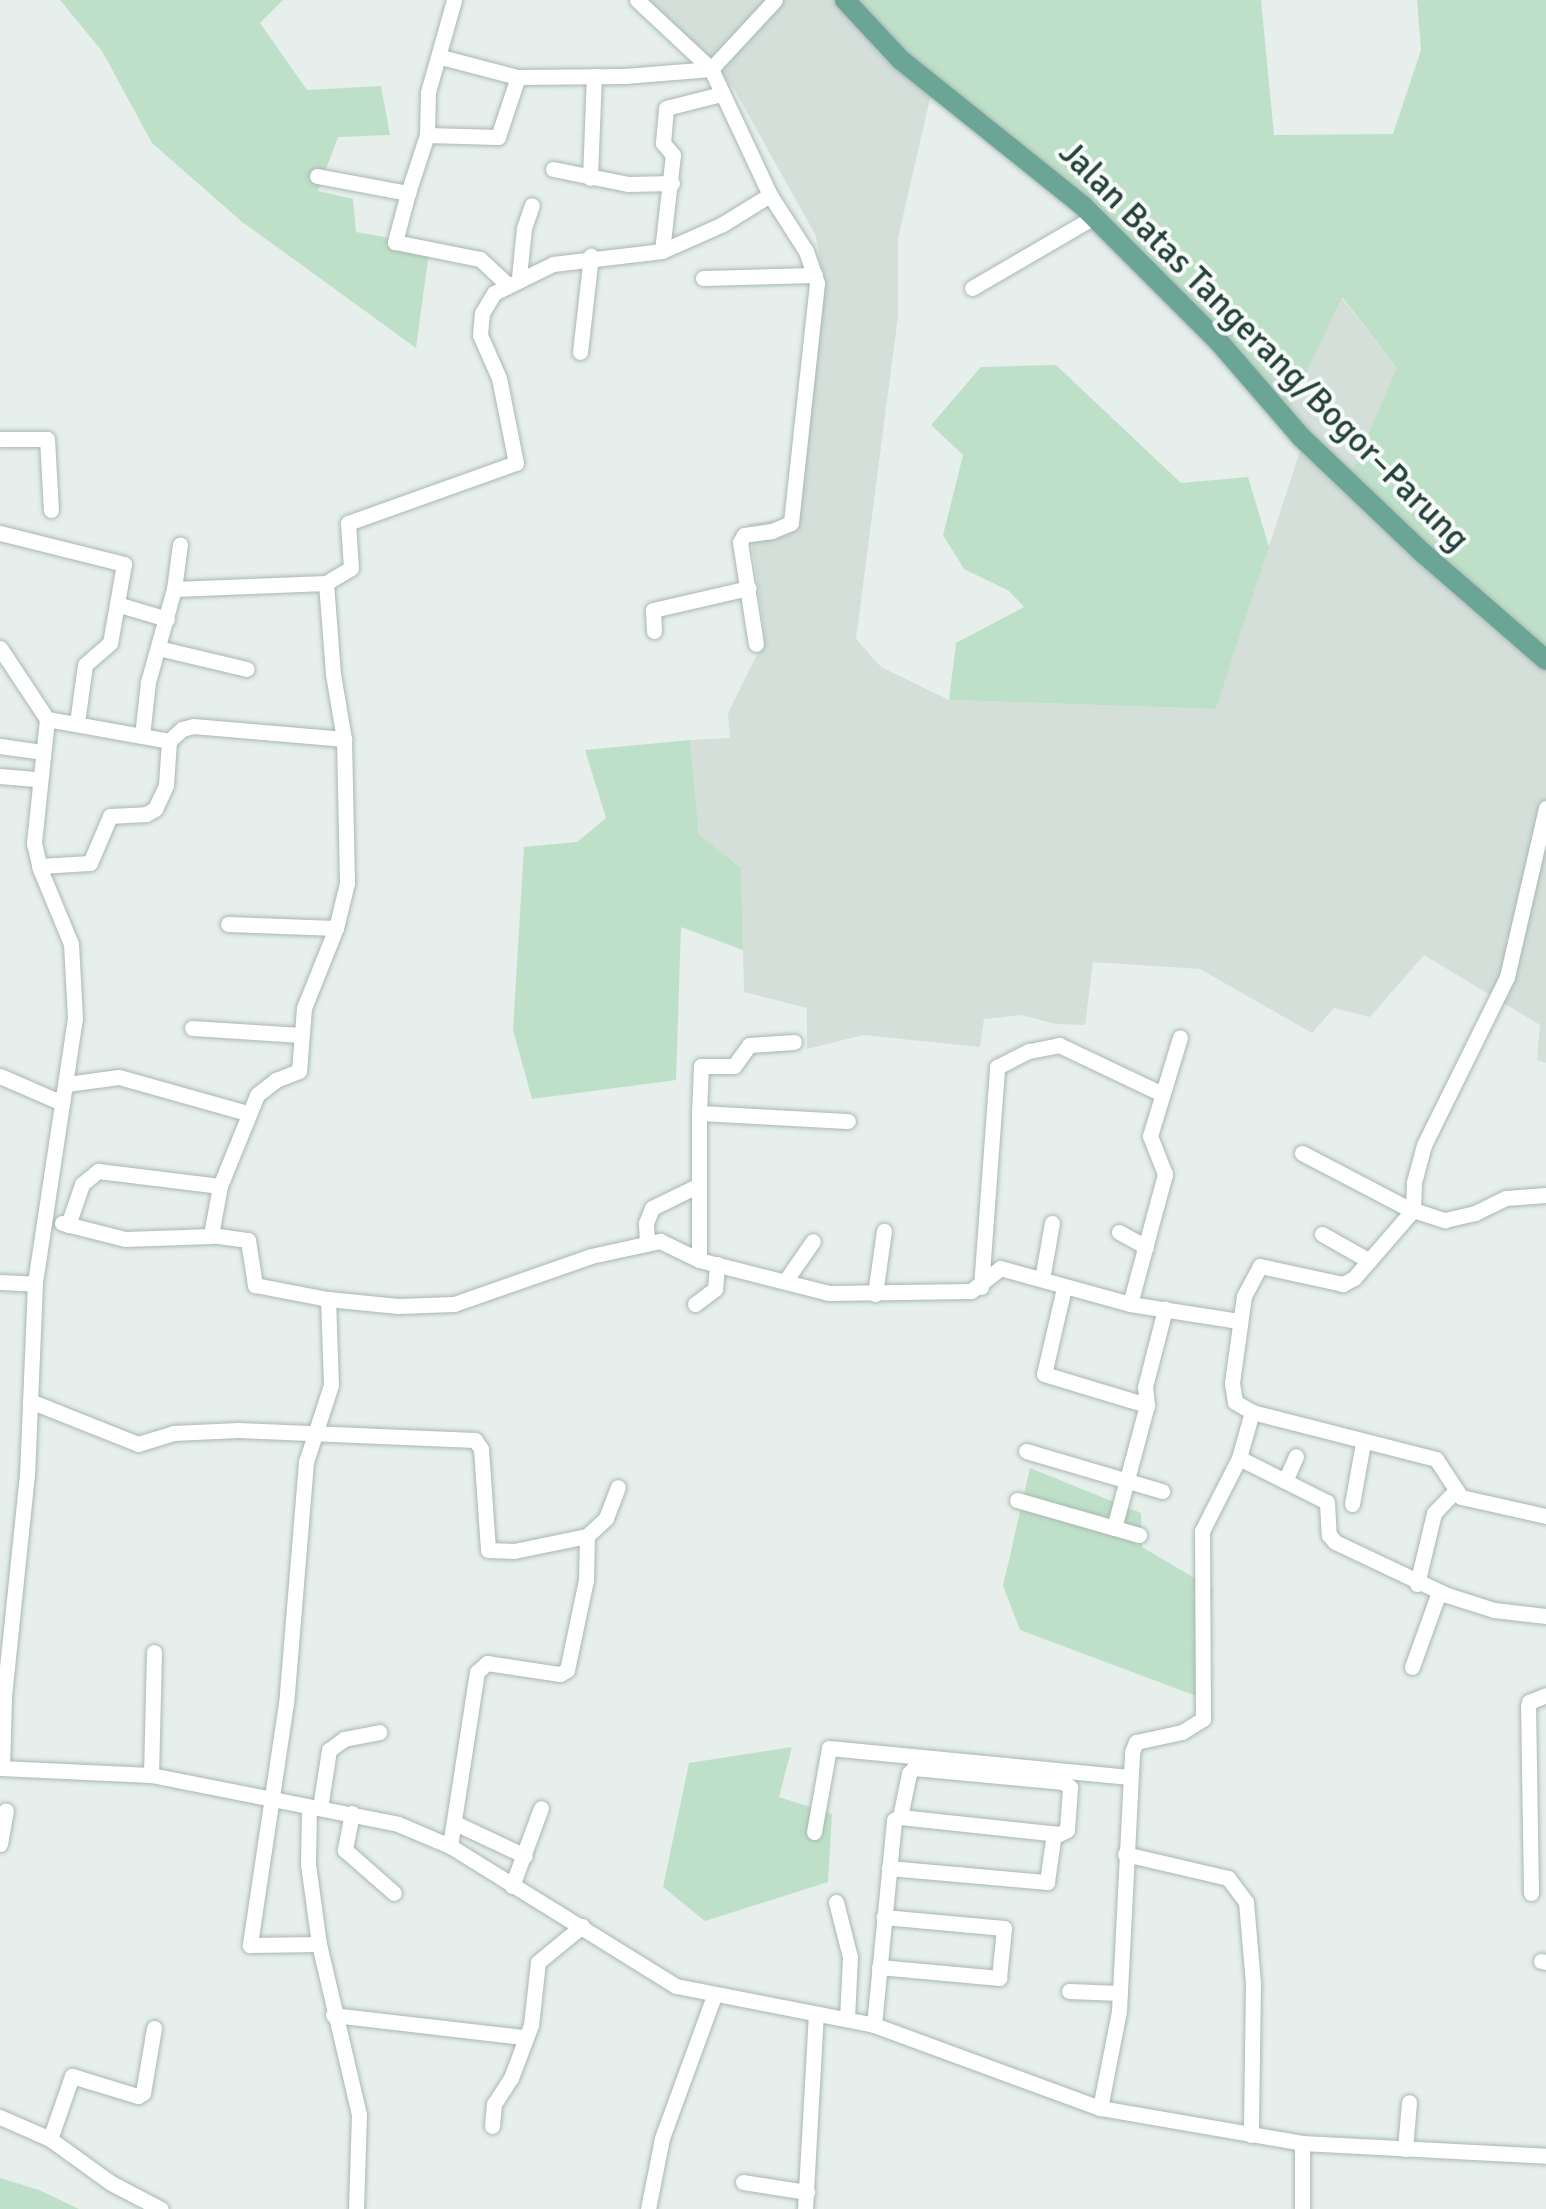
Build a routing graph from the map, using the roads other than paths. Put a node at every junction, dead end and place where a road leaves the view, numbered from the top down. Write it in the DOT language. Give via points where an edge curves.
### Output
graph roads {
  1 [pos="454,0"];
  2 [pos="637,0"];
  3 [pos="775,0"];
  4 [pos="846,0"];
  5 [pos="441,57"];
  6 [pos="711,69"];
  7 [pos="594,76"];
  8 [pos="518,77"];
  9 [pos="721,94"];
  10 [pos="426,135"];
  11 [pos="554,169"];
  12 [pos="317,176"];
  13 [pos="590,178"];
  14 [pos="672,183"];
  15 [pos="408,193"];
  16 [pos="770,195"];
  17 [pos="532,205"];
  18 [pos="1094,217"];
  19 [pos="662,251"];
  20 [pos="591,256"];
  21 [pos="815,274"];
  22 [pos="703,278"];
  23 [pos="513,281"];
  24 [pos="972,288"];
  25 [pos="580,352"];
  26 [pos="0,439"];
  27 [pos="51,510"];
  28 [pos="0,533"];
  29 [pos="180,544"];
  30 [pos="326,584"];
  31 [pos="748,588"];
  32 [pos="174,589"];
  33 [pos="120,605"];
  34 [pos="167,619"];
  35 [pos="654,630"];
  36 [pos="756,644"];
  37 [pos="0,648"];
  38 [pos="158,648"];
  39 [pos="1546,660"];
  40 [pos="247,669"];
  41 [pos="47,719"];
  42 [pos="77,723"];
  43 [pos="142,736"];
  44 [pos="344,739"];
  45 [pos="169,740"];
  46 [pos="0,746"];
  47 [pos="42,752"];
  48 [pos="0,776"];
  49 [pos="38,779"];
  50 [pos="1546,808"];
  51 [pos="39,866"];
  52 [pos="228,924"];
  53 [pos="336,928"];
  54 [pos="192,1028"];
  55 [pos="300,1035"];
  56 [pos="1180,1037"];
  57 [pos="794,1042"];
  58 [pos="0,1076"];
  59 [pos="67,1084"];
  60 [pos="1162,1094"];
  61 [pos="62,1103"];
  62 [pos="247,1113"];
  63 [pos="699,1114"];
  64 [pos="848,1121"];
  65 [pos="1302,1154"];
  66 [pos="699,1185"];
  67 [pos="220,1186"];
  68 [pos="1546,1195"];
  69 [pos="1413,1210"];
  70 [pos="45,1216"];
  71 [pos="1052,1223"];
  72 [pos="68,1225"];
  73 [pos="884,1231"];
  74 [pos="1119,1232"];
  75 [pos="1322,1234"];
  76 [pos="212,1236"];
  77 [pos="813,1240"];
  78 [pos="647,1242"];
  79 [pos="1146,1248"];
  80 [pos="699,1260"];
  81 [pos="1368,1260"];
  82 [pos="718,1264"];
  83 [pos="1042,1279"];
  84 [pos="786,1280"];
  85 [pos="0,1282"];
  86 [pos="35,1284"];
  87 [pos="981,1286"];
  88 [pos="1064,1288"];
  89 [pos="875,1294"];
  90 [pos="328,1299"];
  91 [pos="695,1304"];
  92 [pos="1130,1304"];
  93 [pos="1165,1309"];
  94 [pos="1239,1321"];
  95 [pos="30,1401"];
  96 [pos="1147,1405"];
  97 [pos="1252,1412"];
  98 [pos="314,1432"];
  99 [pos="1362,1442"];
  100 [pos="1026,1451"];
  101 [pos="1296,1456"];
  102 [pos="1238,1458"];
  103 [pos="1126,1480"];
  104 [pos="1285,1481"];
  105 [pos="618,1487"];
  106 [pos="1162,1491"];
  107 [pos="1454,1492"];
  108 [pos="1017,1500"];
  109 [pos="1352,1504"];
  110 [pos="1546,1516"];
  111 [pos="1114,1528"];
  112 [pos="1139,1535"];
  113 [pos="587,1536"];
  114 [pos="1418,1584"];
  115 [pos="0,1588"];
  116 [pos="18,1589"];
  117 [pos="1439,1592"];
  118 [pos="1546,1616"];
  119 [pos="154,1652"];
  120 [pos="1412,1667"];
  121 [pos="1546,1696"];
  122 [pos="2,1698"];
  123 [pos="379,1732"];
  124 [pos="1,1768"];
  125 [pos="152,1775"];
  126 [pos="1130,1776"];
  127 [pos="272,1800"];
  128 [pos="314,1807"];
  129 [pos="541,1808"];
  130 [pos="6,1811"];
  131 [pos="352,1814"];
  132 [pos="900,1817"];
  133 [pos="455,1823"];
  134 [pos="814,1832"];
  135 [pos="1054,1833"];
  136 [pos="0,1844"];
  137 [pos="450,1846"];
  138 [pos="1125,1854"];
  139 [pos="525,1856"];
  140 [pos="889,1868"];
  141 [pos="512,1886"];
  142 [pos="394,1893"];
  143 [pos="1531,1893"];
  144 [pos="836,1902"];
  145 [pos="884,1917"];
  146 [pos="582,1926"];
  147 [pos="318,1944"];
  148 [pos="879,1967"];
  149 [pos="1069,1991"];
  150 [pos="1120,1993"];
  151 [pos="714,1996"];
  152 [pos="816,2015"];
  153 [pos="333,2016"];
  154 [pos="847,2019"];
  155 [pos="874,2025"];
  156 [pos="154,2028"];
  157 [pos="524,2037"];
  158 [pos="1408,2102"];
  159 [pos="1100,2108"];
  160 [pos="0,2117"];
  161 [pos="492,2126"];
  162 [pos="1250,2135"];
  163 [pos="50,2139"];
  164 [pos="1302,2143"];
  165 [pos="1405,2149"];
  166 [pos="1546,2156"];
  167 [pos="744,2182"];
  168 [pos="806,2200"];
  169 [pos="161,2209"];
  170 [pos="356,2209"];
  171 [pos="648,2209"];
  172 [pos="1302,2209"];
  1 -- 5 [label="street"];
  2 -- 6 [label="street"];
  3 -- 6 [label="street"];
  4 -- 18 [label="main road, Jalan Batas Tangerang/Bogor–Parung" via="901,60"];
  5 -- 8 [label="street"];
  5 -- 10 [label="street" via="428,92"];
  6 -- 7 [label="street"];
  6 -- 9 [label="street"];
  7 -- 8 [label="street"];
  7 -- 13 [label="street"];
  8 -- 10 [label="street" via="498,137"];
  9 -- 14 [label="street" via="666,108 663,143 673,152"];
  9 -- 16 [label="street"];
  10 -- 15 [label="street"];
  11 -- 13 [label="street"];
  12 -- 15 [label="street"];
  13 -- 14 [label="street"];
  14 -- 19 [label="street"];
  15 -- 23 [label="street" via="394,242 480,259"];
  16 -- 19 [label="street"];
  16 -- 21 [label="street"];
  17 -- 23 [label="street"];
  18 -- 24 [label="street"];
  18 -- 39 [label="main road, Jalan Batas Tangerang/Bogor–Parung" via="1301,437"];
  19 -- 20 [label="street"];
  20 -- 23 [label="street"];
  20 -- 25 [label="street"];
  21 -- 22 [label="street"];
  21 -- 31 [label="street" via="818,297 792,517 786,528 742,537"];
  23 -- 30 [label="street" via="488,300 480,335 499,378 516,464 348,523 350,568"];
  26 -- 27 [label="street" via="47,439"];
  28 -- 33 [label="street" via="120,560"];
  29 -- 32 [label="street"];
  30 -- 32 [label="street"];
  30 -- 44 [label="street"];
  31 -- 35 [label="street" via="653,610"];
  31 -- 36 [label="street"];
  32 -- 34 [label="street"];
  33 -- 34 [label="street"];
  33 -- 42 [label="street" via="110,643 85,665"];
  34 -- 38 [label="street"];
  37 -- 41 [label="street"];
  38 -- 40 [label="street"];
  38 -- 43 [label="street"];
  41 -- 42 [label="street"];
  41 -- 47 [label="street"];
  42 -- 43 [label="street"];
  43 -- 45 [label="street"];
  44 -- 45 [label="street" via="193,726"];
  44 -- 53 [label="street" via="348,864"];
  45 -- 51 [label="street" via="166,785 154,809 110,816 90,863"];
  46 -- 47 [label="street"];
  47 -- 49 [label="street"];
  48 -- 49 [label="street"];
  49 -- 51 [label="street"];
  50 -- 69 [label="street" via="1507,978 1424,1145"];
  51 -- 59 [label="street" via="66,924 75,970"];
  52 -- 53 [label="street"];
  53 -- 55 [label="street" via="310,987"];
  54 -- 55 [label="street"];
  55 -- 62 [label="street" via="299,1070 265,1086"];
  56 -- 60 [label="street"];
  57 -- 63 [label="street" via="749,1045 737,1065 701,1066"];
  58 -- 61 [label="street"];
  59 -- 61 [label="street"];
  59 -- 62 [label="street" via="120,1077"];
  60 -- 79 [label="street" via="1150,1141 1165,1174"];
  60 -- 87 [label="street" via="1059,1045 997,1067"];
  61 -- 70 [label="street"];
  62 -- 67 [label="street"];
  63 -- 64 [label="street"];
  63 -- 66 [label="street"];
  65 -- 69 [label="street"];
  66 -- 78 [label="street" via="652,1208"];
  66 -- 80 [label="street"];
  67 -- 72 [label="street" via="98,1171 82,1184"];
  67 -- 76 [label="street"];
  68 -- 69 [label="street" via="1506,1198 1459,1219"];
  69 -- 81 [label="street"];
  70 -- 72 [label="street"];
  70 -- 86 [label="street"];
  71 -- 83 [label="street"];
  72 -- 76 [label="street" via="125,1239"];
  73 -- 89 [label="street"];
  74 -- 79 [label="street"];
  75 -- 81 [label="street"];
  76 -- 90 [label="street" via="248,1240 254,1285"];
  77 -- 84 [label="street"];
  78 -- 80 [label="street" via="668,1243"];
  78 -- 90 [label="street" via="454,1304"];
  79 -- 92 [label="street"];
  80 -- 82 [label="street"];
  81 -- 94 [label="street" via="1343,1284 1260,1266"];
  82 -- 84 [label="street"];
  82 -- 91 [label="street" via="715,1289"];
  83 -- 87 [label="street" via="1000,1268"];
  83 -- 88 [label="street"];
  84 -- 89 [label="street" via="817,1292"];
  85 -- 86 [label="street"];
  86 -- 95 [label="street"];
  87 -- 89 [label="street"];
  88 -- 92 [label="street"];
  88 -- 96 [label="street" via="1044,1374"];
  90 -- 98 [label="street" via="331,1385"];
  92 -- 93 [label="street"];
  93 -- 94 [label="street"];
  93 -- 96 [label="street" via="1145,1387"];
  94 -- 97 [label="street" via="1232,1395"];
  95 -- 98 [label="street" via="138,1444 180,1432"];
  95 -- 116 [label="street"];
  96 -- 103 [label="street"];
  97 -- 99 [label="street"];
  97 -- 102 [label="street"];
  98 -- 113 [label="street" via="474,1440 482,1449 488,1550"];
  98 -- 127 [label="street"];
  99 -- 107 [label="street" via="1436,1459"];
  99 -- 109 [label="street"];
  100 -- 103 [label="street"];
  101 -- 104 [label="street"];
  102 -- 104 [label="street"];
  102 -- 126 [label="street" via="1202,1531 1203,1719 1182,1732 1136,1742"];
  103 -- 106 [label="street"];
  103 -- 111 [label="street"];
  104 -- 114 [label="street" via="1328,1504 1332,1540"];
  105 -- 113 [label="street" via="606,1518"];
  107 -- 110 [label="street"];
  107 -- 114 [label="street" via="1434,1512"];
  108 -- 111 [label="street"];
  111 -- 112 [label="street"];
  113 -- 133 [label="street" via="586,1580 567,1670 486,1664 478,1672"];
  114 -- 117 [label="street"];
  115 -- 116 [label="street"];
  116 -- 122 [label="street"];
  117 -- 118 [label="street" via="1494,1610"];
  117 -- 120 [label="street"];
  119 -- 125 [label="street"];
  121 -- 143 [label="street" via="1528,1707"];
  122 -- 124 [label="street"];
  123 -- 128 [label="street" via="344,1739 328,1750"];
  124 -- 125 [label="street"];
  125 -- 127 [label="street"];
  126 -- 134 [label="street" via="830,1748"];
  126 -- 138 [label="street"];
  127 -- 128 [label="street"];
  127 -- 147 [label="street" via="250,1945"];
  128 -- 131 [label="street"];
  128 -- 147 [label="street" via="308,1864"];
  129 -- 139 [label="street"];
  130 -- 136 [label="street"];
  131 -- 137 [label="street"];
  131 -- 142 [label="street" via="345,1850"];
  132 -- 135 [label="street"];
  132 -- 135 [label="street" via="914,1768 1063,1782 1070,1787 1067,1830"];
  132 -- 140 [label="street" via="894,1820"];
  133 -- 137 [label="street"];
  133 -- 139 [label="street"];
  135 -- 140 [label="street" via="1047,1882"];
  137 -- 141 [label="street"];
  138 -- 150 [label="street"];
  138 -- 162 [label="street" via="1228,1878 1246,1902 1254,1983"];
  139 -- 141 [label="street"];
  140 -- 145 [label="street"];
  141 -- 146 [label="street"];
  144 -- 154 [label="street" via="850,1957"];
  145 -- 148 [label="street"];
  145 -- 148 [label="street" via="1004,1928 999,1978"];
  146 -- 151 [label="street" via="676,1986"];
  146 -- 157 [label="street" via="538,1962"];
  147 -- 153 [label="street"];
  148 -- 155 [label="street"];
  149 -- 150 [label="street"];
  150 -- 159 [label="street"];
  151 -- 152 [label="street"];
  151 -- 171 [label="street" via="662,2138"];
  152 -- 154 [label="street"];
  152 -- 168 [label="street"];
  153 -- 157 [label="street"];
  153 -- 170 [label="street" via="359,2114"];
  154 -- 155 [label="street"];
  155 -- 159 [label="street"];
  156 -- 163 [label="street" via="143,2093 72,2076"];
  157 -- 161 [label="street" via="494,2104"];
  158 -- 165 [label="street"];
  159 -- 162 [label="street"];
  160 -- 163 [label="street"];
  162 -- 164 [label="street"];
  163 -- 169 [label="street"];
  164 -- 165 [label="street"];
  164 -- 172 [label="street"];
  165 -- 166 [label="street"];
  167 -- 168 [label="street"];
}
